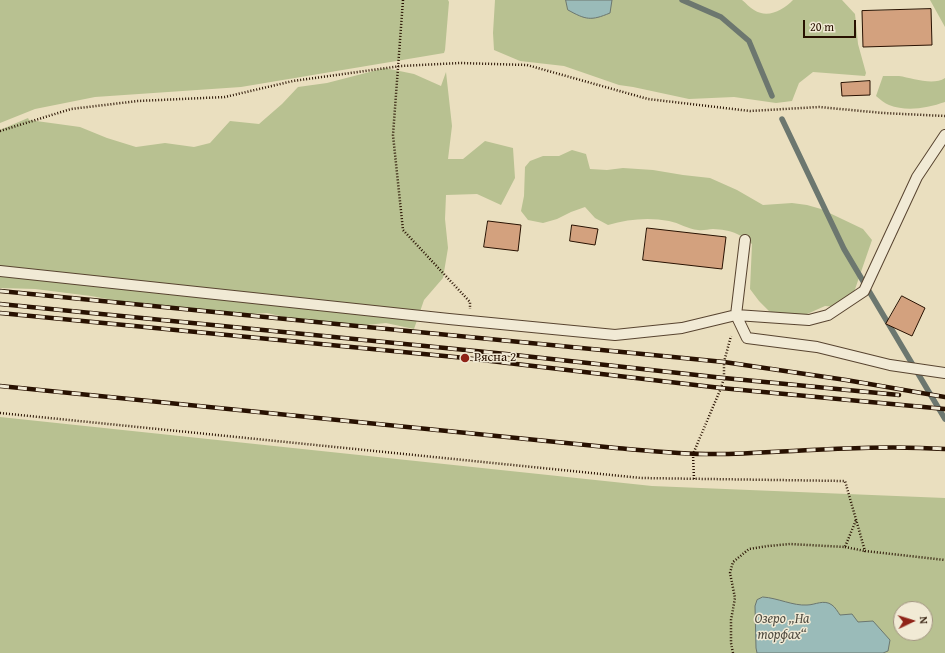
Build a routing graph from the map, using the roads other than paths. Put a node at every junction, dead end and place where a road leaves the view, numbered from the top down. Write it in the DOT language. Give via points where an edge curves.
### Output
graph roads {
  1 [pos="945,135"];
  2 [pos="745,240"];
  3 [pos="0,271"];
  4 [pos="736,315"];
  5 [pos="945,373"];
  1 -- 4 [label="lane" via="917,176 864,291 828,315 809,320"];
  2 -- 4 [label="lane"];
  3 -- 4 [label="lane" via="615,335 682,328"];
  4 -- 5 [label="lane" via="747,338 817,347 890,365"];
}
